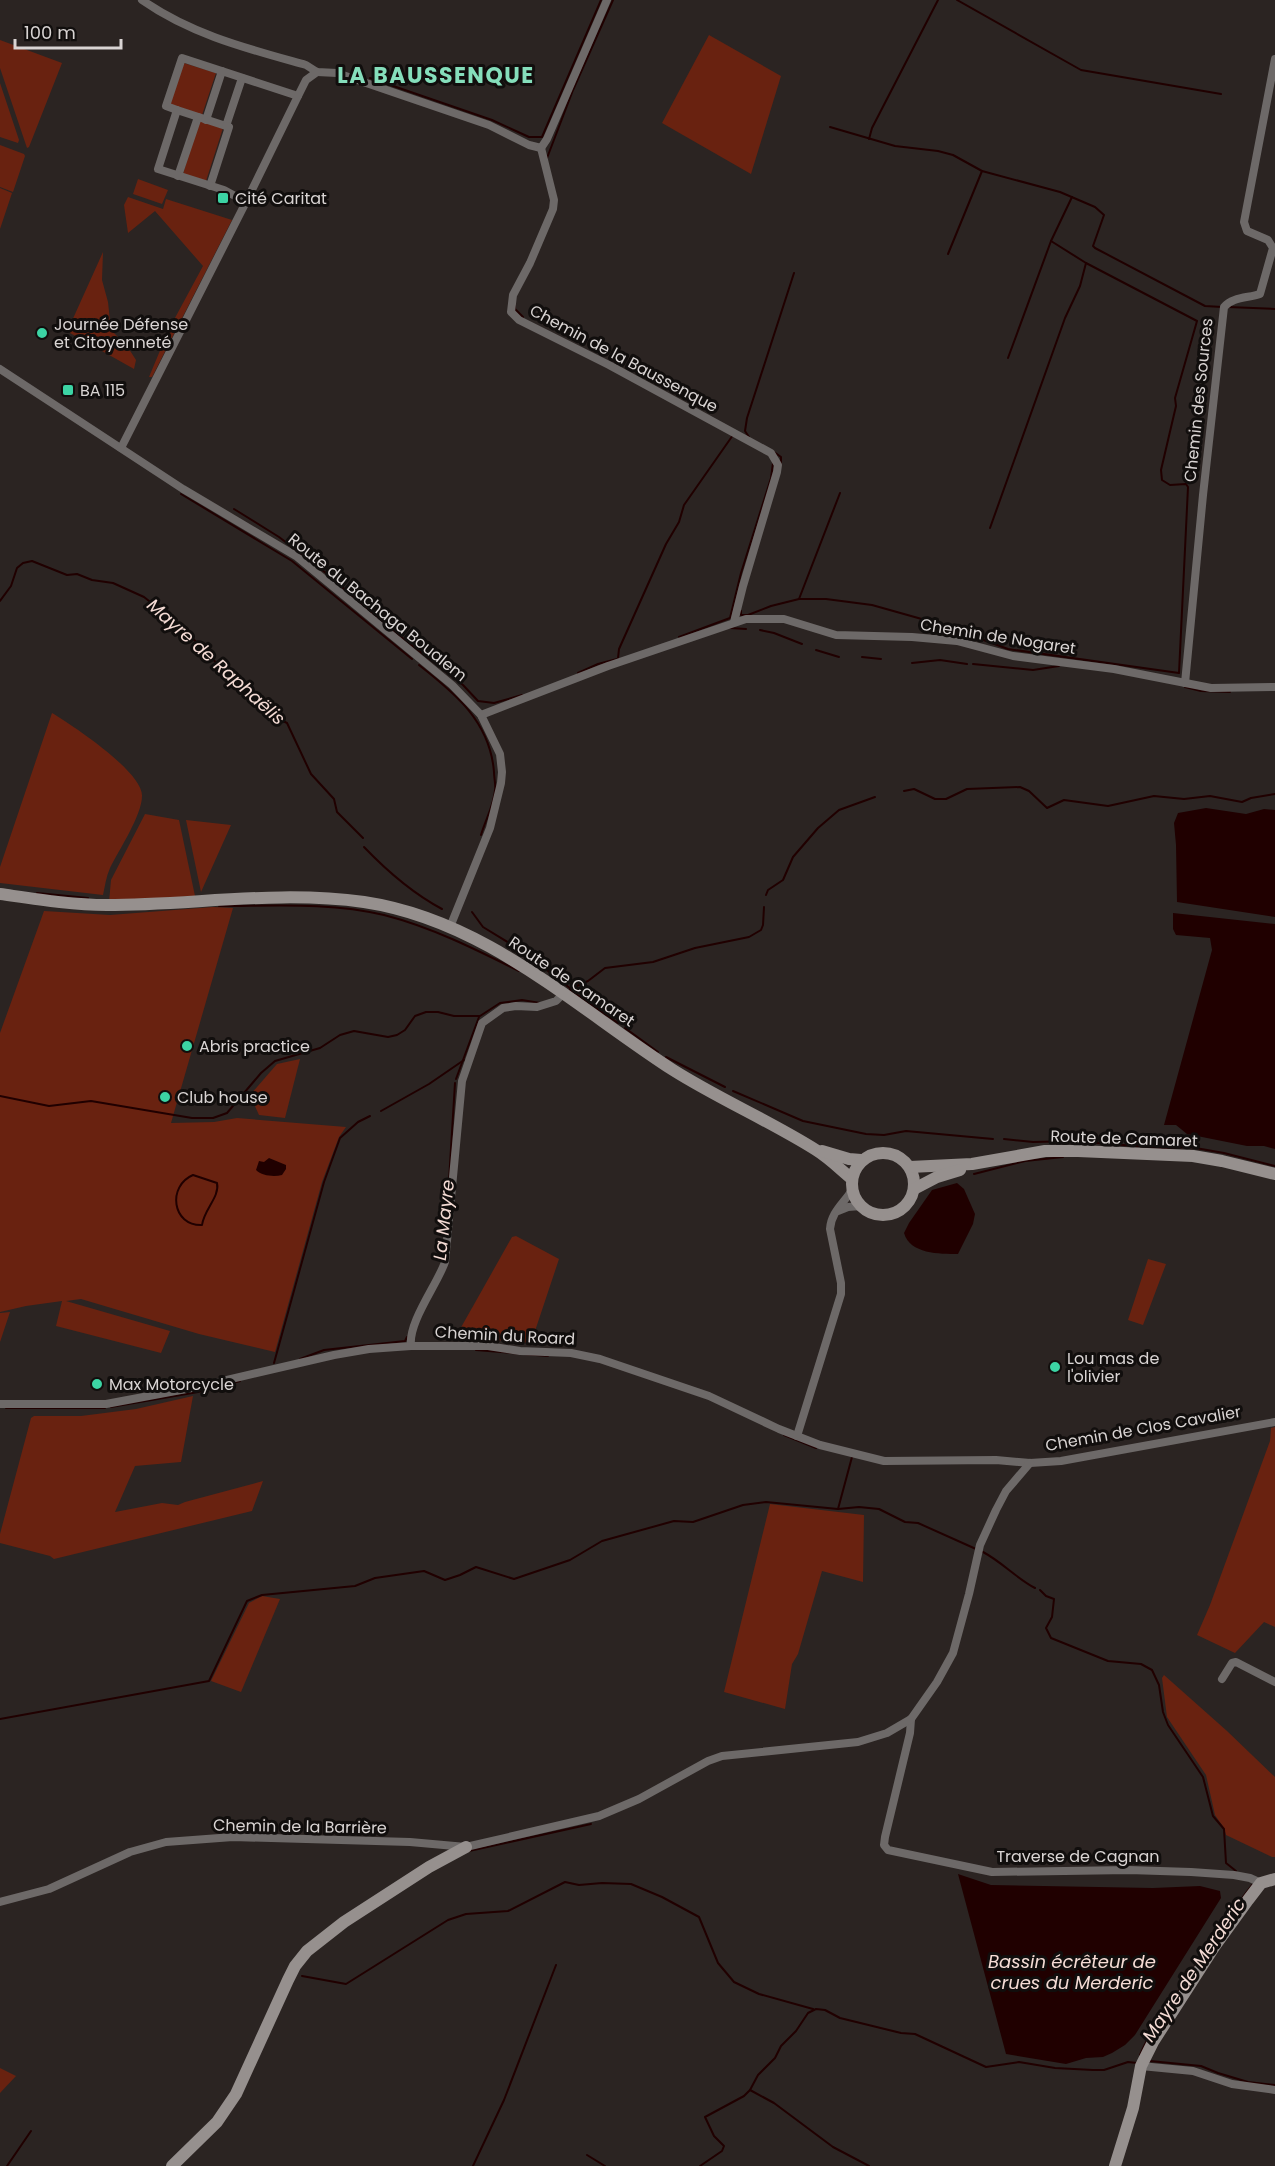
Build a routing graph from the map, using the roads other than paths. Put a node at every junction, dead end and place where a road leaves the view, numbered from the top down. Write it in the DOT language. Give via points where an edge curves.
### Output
graph roads {
  1 [pos="142,0"];
  2 [pos="607,0"];
  3 [pos="1275,59"];
  4 [pos="222,71"];
  5 [pos="317,72"];
  6 [pos="242,78"];
  7 [pos="298,96"];
  8 [pos="177,110"];
  9 [pos="202,118"];
  10 [pos="226,126"];
  11 [pos="541,148"];
  12 [pos="178,176"];
  13 [pos="210,186"];
  14 [pos="246,202"];
  15 [pos="0,369"];
  16 [pos="121,448"];
  17 [pos="734,622"];
  18 [pos="1185,683"];
  19 [pos="1275,687"];
  20 [pos="481,715"];
  21 [pos="0,894"];
  22 [pos="450,927"];
  23 [pos="557,988"];
  24 [pos="818,1150"];
  25 [pos="861,1160"];
  26 [pos="972,1164"];
  27 [pos="910,1167"];
  28 [pos="1275,1174"];
  29 [pos="852,1185"];
  30 [pos="914,1189"];
  31 [pos="861,1206"];
  32 [pos="834,1213"];
  33 [pos="411,1346"];
  34 [pos="0,1404"];
  35 [pos="1275,1422"];
  36 [pos="797,1436"];
  37 [pos="1030,1463"];
  38 [pos="1222,1679"];
  39 [pos="1275,1682"];
  40 [pos="911,1719"];
  41 [pos="466,1847"];
  42 [pos="1275,1879"];
  43 [pos="1260,1885"];
  44 [pos="0,1902"];
  45 [pos="1141,2066"];
  46 [pos="1275,2090"];
  47 [pos="172,2166"];
  48 [pos="1115,2166"];
  1 -- 5 [label="street" via="231,45 306,65"];
  2 -- 11 [label="street"];
  3 -- 18 [label="street, Chemin des Sources" via="1244,222 1247,231 1268,240 1273,248 1260,294 1233,300 1224,307"];
  4 -- 6 [label="street"];
  4 -- 8 [label="street" via="182,58 166,106"];
  4 -- 9 [label="street"];
  5 -- 7 [label="street" via="306,80"];
  5 -- 11 [label="street" via="337,73"];
  6 -- 7 [label="street"];
  6 -- 10 [label="street"];
  7 -- 14 [label="street"];
  8 -- 9 [label="street"];
  8 -- 12 [label="street" via="158,169"];
  9 -- 10 [label="street"];
  9 -- 12 [label="street"];
  10 -- 13 [label="street" via="229,127"];
  11 -- 17 [label="street, Chemin de la Baussenque" via="553,209 513,295 511,312 519,320 771,453 778,465"];
  12 -- 13 [label="street"];
  13 -- 14 [label="street"];
  14 -- 16 [label="street"];
  15 -- 16 [label="street, Route du Bachaga Boualem"];
  16 -- 20 [label="street, Route du Bachaga Boualem" via="296,556 452,685"];
  17 -- 18 [label="street, Chemin de Nogaret" via="772,618 836,635 957,641 1013,656"];
  17 -- 20 [label="street, Chemin de Nogaret"];
  18 -- 19 [label="street, Chemin de Nogaret" via="1211,688"];
  20 -- 22 [label="street, Route du Bachaga Boualem" via="500,754 501,783 490,828"];
  21 -- 22 [label="main road, Route de Camaret" via="104,905 277,897 343,899 403,910"];
  22 -- 23 [label="main road, Route de Camaret" via="505,954"];
  23 -- 24 [label="main road, Route de Camaret" via="672,1069"];
  23 -- 33 [label="street" via="556,1001 537,1007 503,1008 482,1023 462,1081 445,1262 422,1309"];
  24 -- 25 [label="main road, Route de Camaret"];
  24 -- 29 [label="main road, Route de Camaret"];
  25 -- 27 [label="main road, Route de Camaret" via="882,1152 896,1155"];
  25 -- 29 [label="main road"];
  26 -- 27 [label="main road, Route de Camaret"];
  26 -- 28 [label="main road, Route de Camaret" via="1045,1150 1078,1151 1193,1156"];
  26 -- 30 [label="main road, Route de Camaret"];
  27 -- 30 [label="main road"];
  29 -- 31 [label="main road, Route de Camaret" via="855,1200"];
  29 -- 32 [label="street"];
  30 -- 31 [label="main road, Route de Camaret" via="908,1203 894,1213 878,1215"];
  31 -- 32 [label="street"];
  32 -- 36 [label="street" via="831,1229 841,1294"];
  33 -- 34 [label="street, Chemin du Roard" via="334,1355 106,1404"];
  33 -- 36 [label="street, Chemin du Roard" via="488,1346 600,1359 709,1396"];
  35 -- 37 [label="street, Chemin de Clos Cavalier" via="1061,1461"];
  36 -- 37 [label="street, Chemin du Roard" via="884,1461"];
  37 -- 40 [label="street, Chemin de Clos Cavalier" via="1006,1491 996,1510 980,1545 953,1653"];
  38 -- 39 [label="street" via="1236,1662"];
  40 -- 41 [label="street, Chemin de Clos Cavalier" via="887,1733 858,1742 722,1756 620,1809"];
  40 -- 43 [label="street, Traverse de Cagnan" via="885,1837 888,1851 992,1872 1191,1872 1242,1877"];
  41 -- 44 [label="street, Chemin de la Barrière" via="233,1837 166,1842 130,1852 49,1889"];
  41 -- 47 [label="main road, Chemin de Clos Cavalier" via="371,1903 308,1951 288,1980 236,2094 217,2122"];
  42 -- 43 [label="main road"];
  43 -- 45 [label="main road" via="1176,2004"];
  45 -- 46 [label="street" via="1193,2071 1232,2084"];
  45 -- 48 [label="main road"];
}
